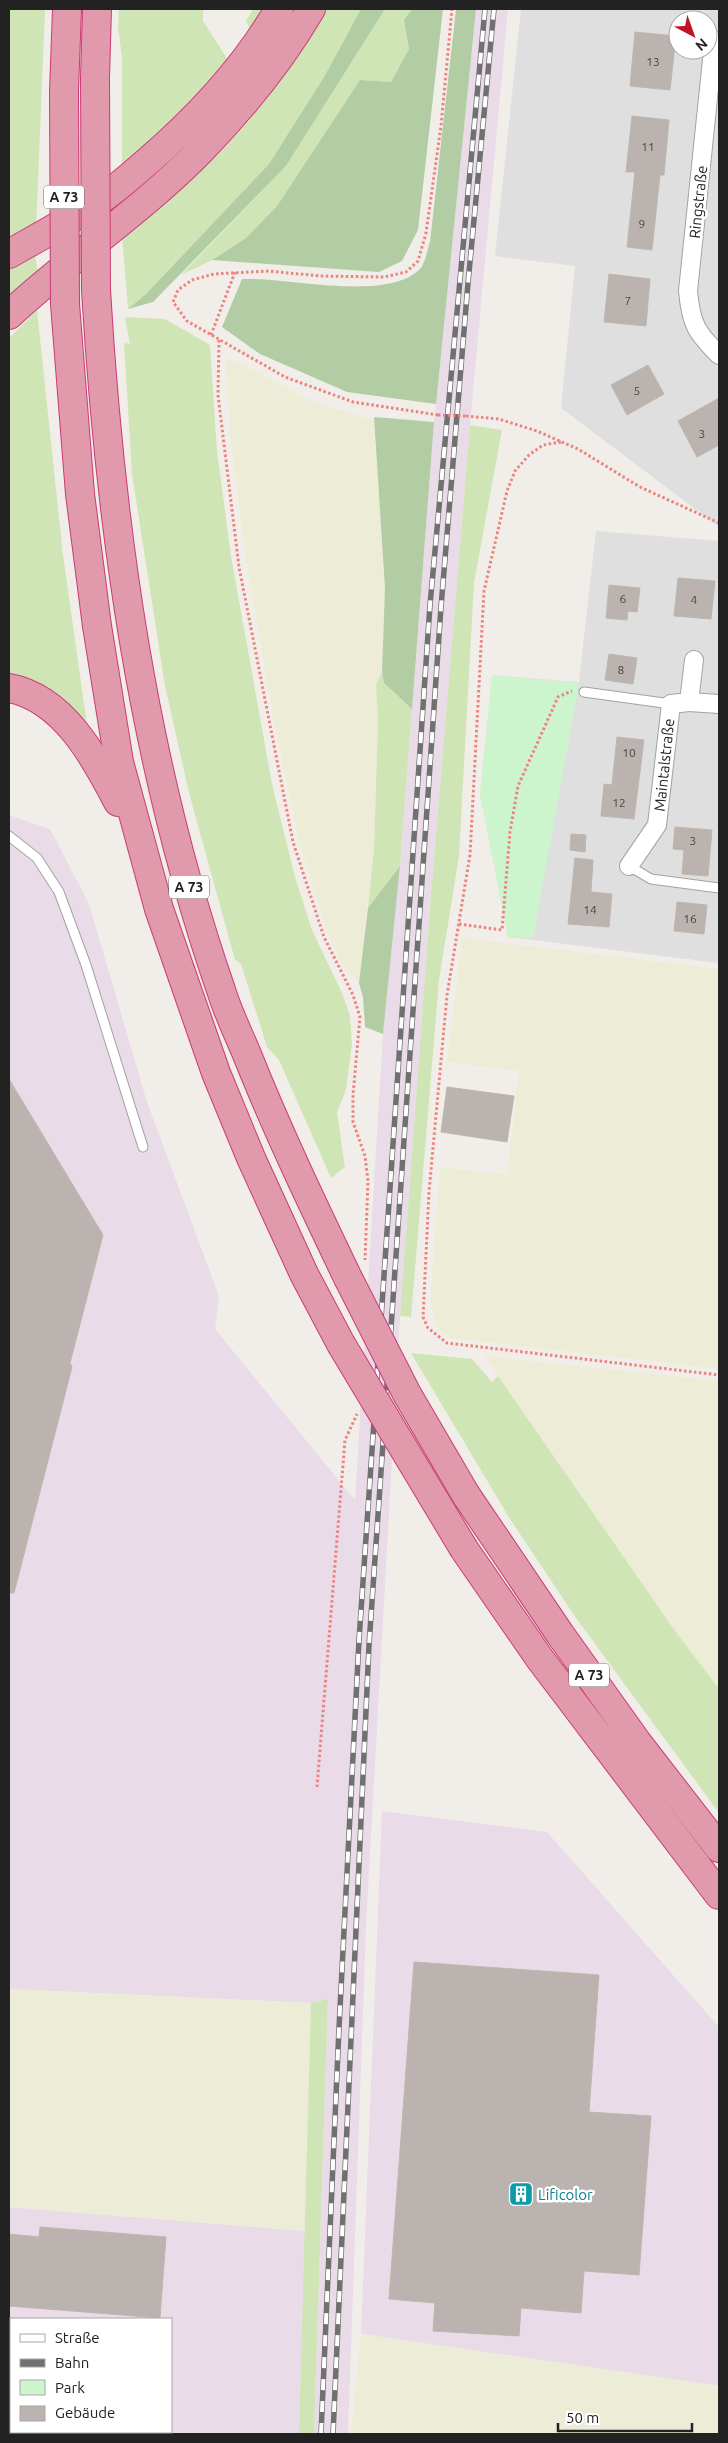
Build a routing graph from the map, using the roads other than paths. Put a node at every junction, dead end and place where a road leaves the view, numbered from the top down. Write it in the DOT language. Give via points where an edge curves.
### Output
graph roads {
  1 [pos="68,9"];
  2 [pos="98,9"];
  3 [pos="279,9"];
  4 [pos="311,9"];
  5 [pos="719,41"];
  6 [pos="9,254"];
  7 [pos="9,315"];
  8 [pos="719,355"];
  9 [pos="694,660"];
  10 [pos="9,688"];
  11 [pos="584,692"];
  12 [pos="689,702"];
  13 [pos="670,704"];
  14 [pos="719,704"];
  15 [pos="9,836"];
  16 [pos="144,852"];
  17 [pos="629,866"];
  18 [pos="719,888"];
  19 [pos="143,1147"];
  20 [pos="719,1848"];
  21 [pos="719,1895"];
  1 -- 16 [label="highway, A 73, bridge" via="64,90 65,304 80,494 119,762"];
  2 -- 20 [label="highway, A 73, bridge" via="96,290 109,462 129,614 152,741 186,877 221,992 279,1134 356,1273 407,1394 466,1495 560,1634 637,1742"];
  3 -- 6 [label="highway" via="232,76 171,141 95,204"];
  4 -- 7 [label="highway" via="251,96 201,150"];
  5 -- 8 [label="street, Ringstraße" via="713,50 688,291 690,318 704,340"];
  9 -- 12 [label="street, Maintalstraße"];
  10 -- 16 [label="highway" via="20,690 49,706 70,727 101,769"];
  11 -- 13 [label="lane"];
  12 -- 13 [label="street, Maintalstraße"];
  12 -- 14 [label="street, Maintalstraße"];
  13 -- 17 [label="street, Maintalstraße" via="657,825"];
  15 -- 19 [label="lane" via="37,858 59,892"];
  16 -- 21 [label="highway, A 73, bridge" via="159,909 216,1073 300,1265 341,1344 464,1549 540,1659"];
  17 -- 18 [label="lane" via="651,878"];
}
